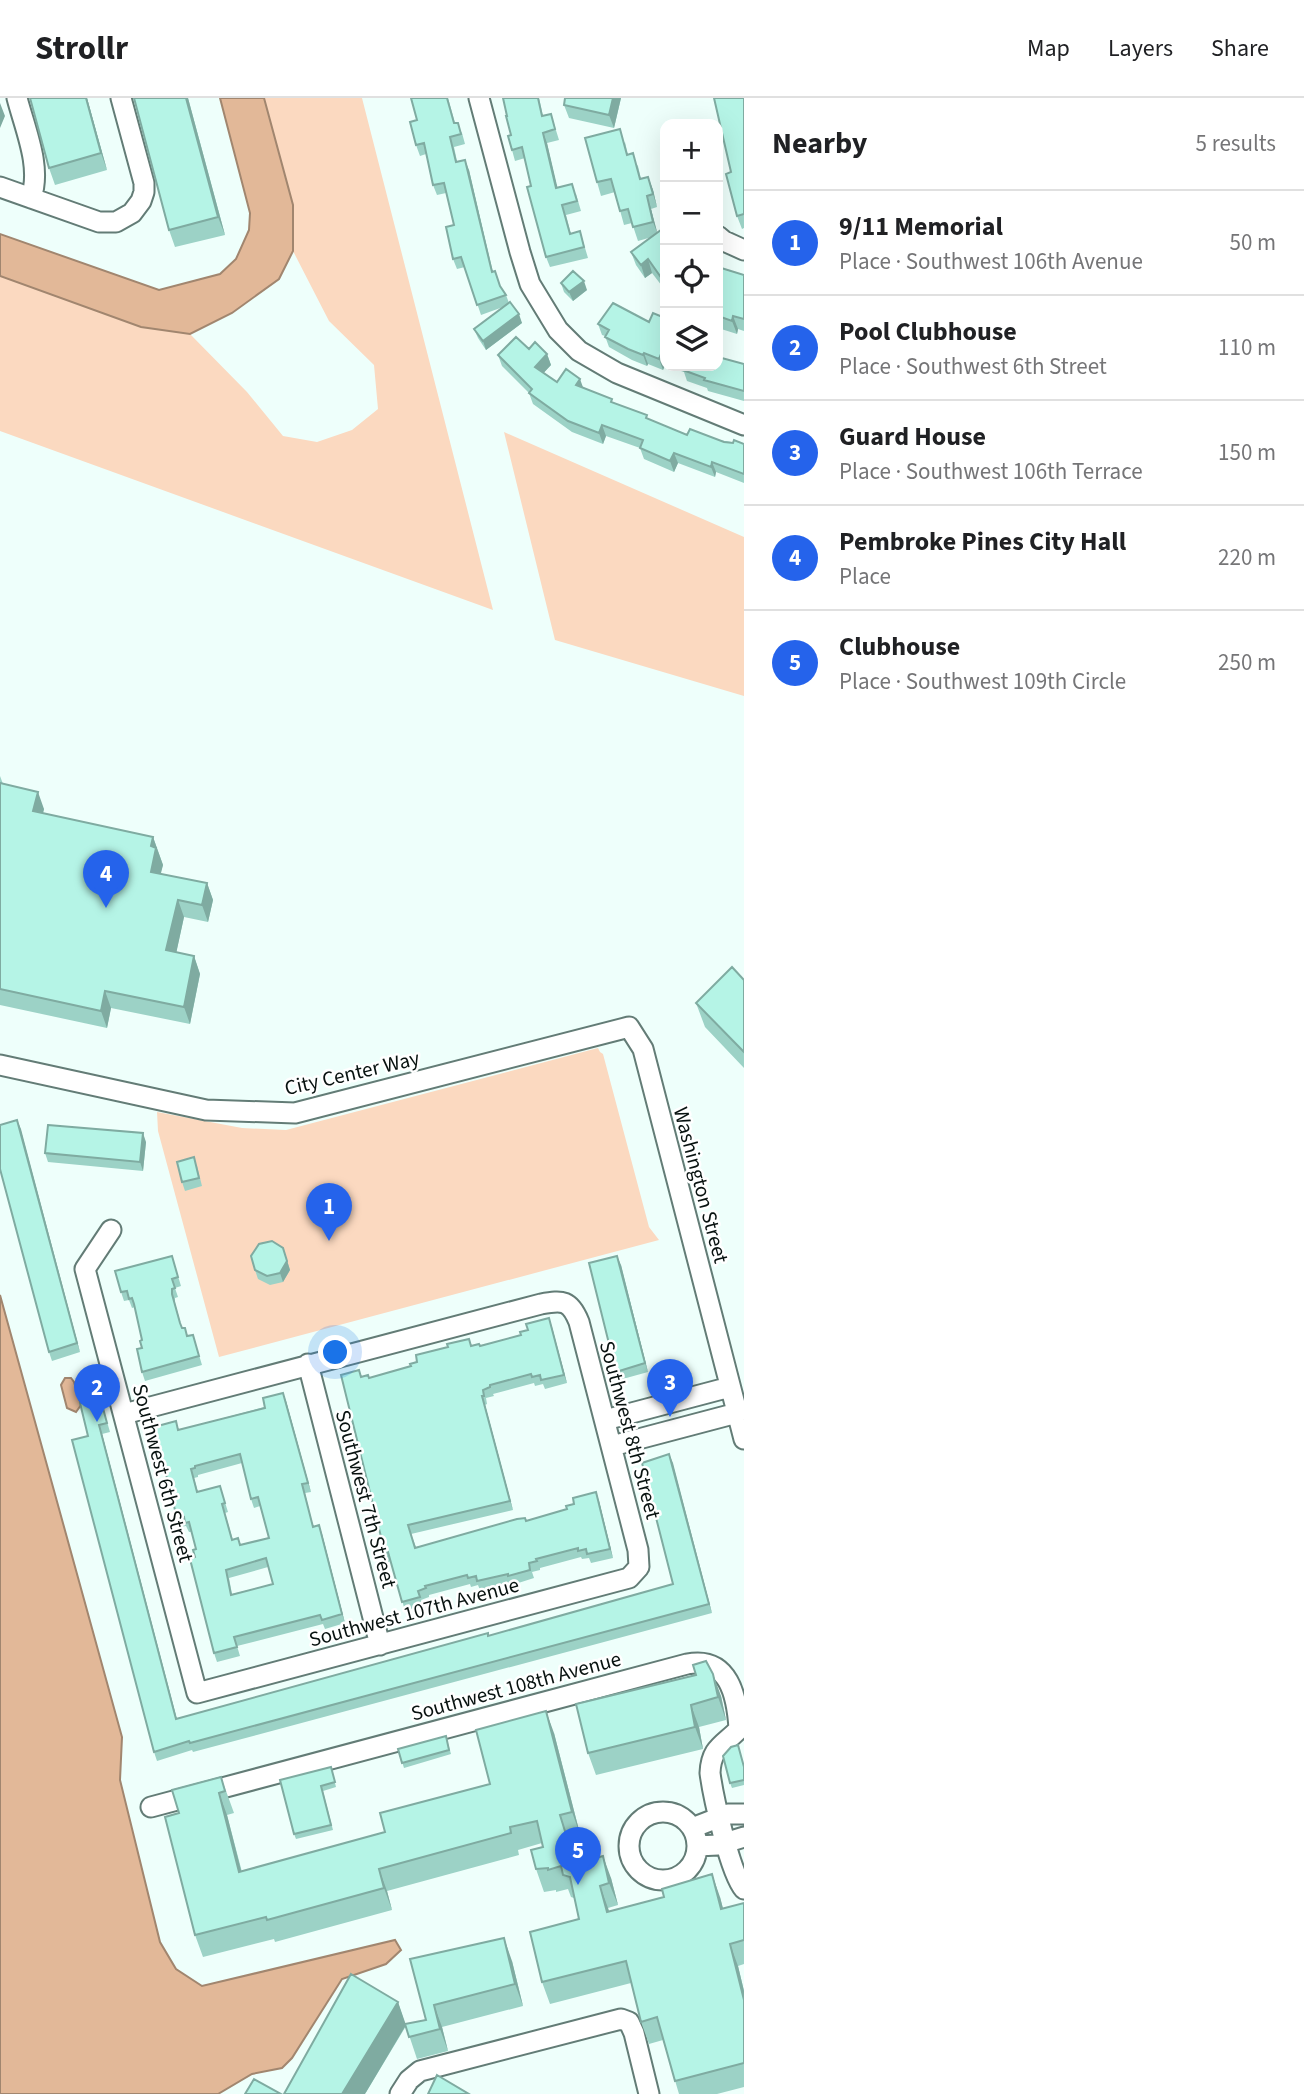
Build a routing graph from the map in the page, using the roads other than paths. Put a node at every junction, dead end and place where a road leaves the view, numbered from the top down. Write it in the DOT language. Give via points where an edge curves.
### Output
graph roads {
  1 [pos="16,98"];
  2 [pos="121,98"];
  3 [pos="480,98"];
  4 [pos="0,187"];
  5 [pos="31,198"];
  6 [pos="723,239"];
  7 [pos="744,250"];
  8 [pos="744,425"];
  9 [pos="629,1027"];
  10 [pos="0,1065"];
  11 [pos="111,1230"];
  12 [pos="308,1364"];
  13 [pos="730,1387"];
  14 [pos="653,1407"];
  15 [pos="737,1413"];
  16 [pos="124,1414"];
  17 [pos="604,1420"];
  18 [pos="659,1433"];
  19 [pos="744,1439"];
  20 [pos="612,1446"];
  21 [pos="639,1567"];
  22 [pos="380,1645"];
  23 [pos="197,1693"];
  24 [pos="744,1802"];
  25 [pos="151,1807"];
  26 [pos="731,1825"];
  27 [pos="744,1889"];
  28 [pos="400,2094"];
  29 [pos="649,2094"];
  1 -- 5 [label="street" via="34,165 36,184"];
  2 -- 5 [label="street" via="144,183 141,201 132,213 116,222 99,222"];
  3 -- 8 [label="street" via="530,284 558,330 579,351 617,373"];
  4 -- 5 [label="street"];
  6 -- 7 [label="street"];
  9 -- 10 [label="street, City Center Way" via="295,1113 206,1110"];
  9 -- 13 [label="street, Washington Street" via="643,1049"];
  11 -- 16 [label="street, Southwest 6th Street" via="85,1269"];
  12 -- 16 [label="street"];
  12 -- 17 [label="street, Southwest 8th Street" via="557,1301 572,1307 579,1322"];
  12 -- 22 [label="street, Southwest 7th Street"];
  13 -- 14 [label="street"];
  13 -- 15 [label="street, Washington Street"];
  14 -- 17 [label="street"];
  14 -- 18 [label="street"];
  15 -- 18 [label="street"];
  15 -- 19 [label="street, Washington Street"];
  16 -- 23 [label="street, Southwest 6th Street"];
  17 -- 20 [label="street, Southwest 8th Street"];
  18 -- 20 [label="street"];
  20 -- 21 [label="street, Southwest 8th Street"];
  21 -- 22 [label="street, Southwest 107th Avenue" via="629,1578"];
  22 -- 23 [label="street, Southwest 107th Avenue"];
  24 -- 26 [label="street" via="736,1804"];
  25 -- 26 [label="street, Southwest 108th Avenue" via="697,1662 708,1663 725,1675 739,1719 739,1729 714,1752 710,1763 711,1783"];
  26 -- 26 [label="street" via="694,1837"];
  26 -- 27 [label="street" via="738,1882"];
  28 -- 29 [label="street" via="420,2071 621,2019 629,2022 634,2033"];
}
